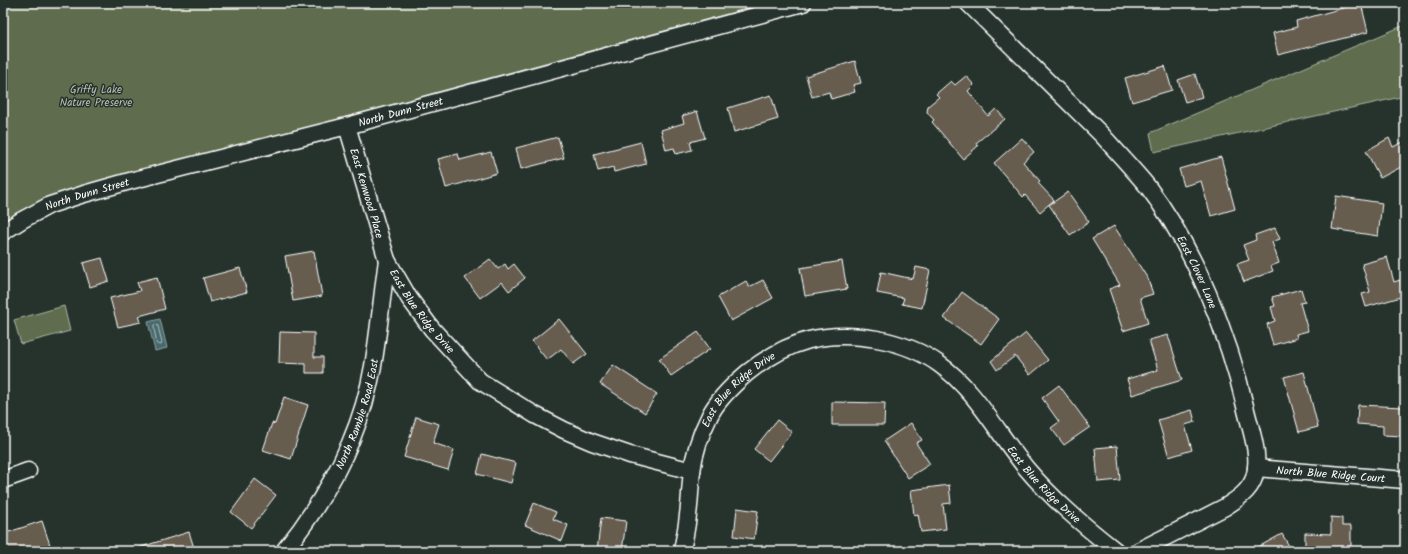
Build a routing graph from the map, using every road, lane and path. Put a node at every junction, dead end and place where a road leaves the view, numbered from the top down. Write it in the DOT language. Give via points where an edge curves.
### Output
graph roads {
  1 [pos="803,3"];
  2 [pos="968,3"];
  3 [pos="347,126"];
  4 [pos="3,232"];
  5 [pos="387,260"];
  6 [pos="1256,468"];
  7 [pos="28,471"];
  8 [pos="692,471"];
  9 [pos="3,480"];
  10 [pos="1405,480"];
  11 [pos="284,551"];
  12 [pos="682,551"];
  13 [pos="1116,551"];
  14 [pos="1138,551"];
  1 -- 3 [label="street, North Dunn Street"];
  2 -- 6 [label="street, East Clover Lane" via="1118,152 1148,188 1166,215 1194,265 1226,342 1253,439"];
  3 -- 4 [label="street, North Dunn Street" via="58,202"];
  3 -- 5 [label="street, East Kenwood Place"];
  5 -- 8 [label="street, East Blue Ridge Drive" via="409,298 432,329 480,381 535,415 592,442"];
  5 -- 11 [label="street, North Ramble Road East" via="373,367 364,404 341,464 326,492"];
  6 -- 10 [label="street, North Blue Ridge Court"];
  6 -- 14 [label="street, East Clover Lane" via="1250,487 1235,501"];
  7 -- 9 [label="street"];
  8 -- 12 [label="street"];
  8 -- 13 [label="street, East Blue Ridge Drive" via="702,434 711,414 723,396 754,368 791,346 828,336 850,335 883,340 923,355 954,377 1046,490 1067,512"];
}
